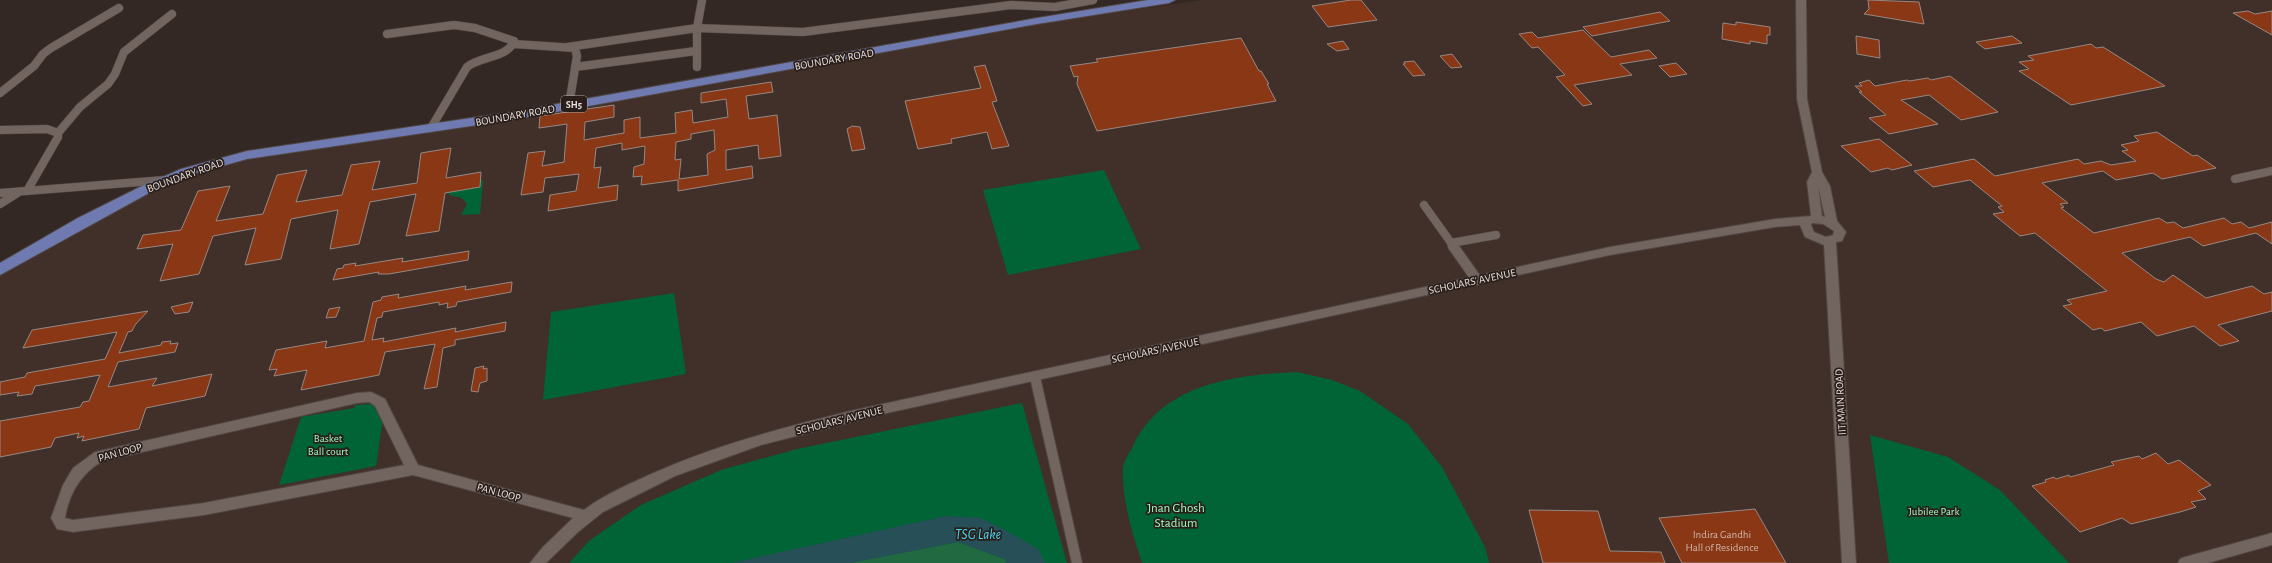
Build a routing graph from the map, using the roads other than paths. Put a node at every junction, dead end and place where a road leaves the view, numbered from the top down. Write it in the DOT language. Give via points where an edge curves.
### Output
graph roads {
  1 [pos="702,0"];
  2 [pos="1093,0"];
  3 [pos="1169,0"];
  4 [pos="1801,0"];
  5 [pos="119,8"];
  6 [pos="172,14"];
  7 [pos="697,28"];
  8 [pos="386,34"];
  9 [pos="514,44"];
  10 [pos="568,46"];
  11 [pos="696,51"];
  12 [pos="575,67"];
  13 [pos="697,67"];
  14 [pos="0,93"];
  15 [pos="569,105"];
  16 [pos="431,128"];
  17 [pos="0,130"];
  18 [pos="58,133"];
  19 [pos="2272,171"];
  20 [pos="1817,172"];
  21 [pos="2235,179"];
  22 [pos="166,180"];
  23 [pos="23,191"];
  24 [pos="0,193"];
  25 [pos="0,204"];
  26 [pos="1424,205"];
  27 [pos="1812,220"];
  28 [pos="1832,224"];
  29 [pos="1496,235"];
  30 [pos="1830,241"];
  31 [pos="1451,243"];
  32 [pos="0,270"];
  33 [pos="1477,280"];
  34 [pos="1035,377"];
  35 [pos="413,469"];
  36 [pos="586,516"];
  37 [pos="2272,539"];
  38 [pos="537,563"];
  39 [pos="1078,563"];
  40 [pos="1849,563"];
  41 [pos="2185,563"];
  1 -- 7 [label="street"];
  2 -- 7 [label="street" via="1055,7 1012,5 797,32"];
  3 -- 15 [label="main road, BOUNDARY ROAD / SH5" via="1037,21"];
  4 -- 20 [label="street" via="1802,99"];
  5 -- 14 [label="street" via="51,48 34,66"];
  6 -- 18 [label="street" via="124,52 108,84 80,107"];
  7 -- 10 [label="street"];
  7 -- 11 [label="street"];
  8 -- 9 [label="street" via="454,25 511,38"];
  9 -- 10 [label="street"];
  9 -- 16 [label="street" via="507,50 479,59 468,66"];
  10 -- 12 [label="street" via="577,51"];
  11 -- 12 [label="street"];
  11 -- 13 [label="street"];
  12 -- 15 [label="street"];
  15 -- 16 [label="main road, BOUNDARY ROAD / SH5"];
  16 -- 22 [label="main road, BOUNDARY ROAD / SH5" via="247,155 206,165"];
  17 -- 18 [label="street" via="47,129"];
  18 -- 23 [label="street" via="58,137"];
  19 -- 21 [label="street"];
  20 -- 27 [label="street" via="1812,182"];
  20 -- 28 [label="street" via="1824,186"];
  22 -- 23 [label="street"];
  22 -- 32 [label="main road, BOUNDARY ROAD / SH5" via="94,216"];
  23 -- 24 [label="street"];
  23 -- 25 [label="street"];
  26 -- 31 [label="street"];
  27 -- 28 [label="street"];
  27 -- 30 [label="street" via="1804,227 1809,234"];
  27 -- 33 [label="street, SCHOLARS' AVENUE" via="1775,223 1610,251"];
  28 -- 30 [label="street" via="1839,229 1840,236"];
  29 -- 31 [label="street"];
  30 -- 40 [label="street, IIT MAIN ROAD"];
  31 -- 33 [label="street"];
  33 -- 34 [label="street, SCHOLARS' AVENUE"];
  34 -- 36 [label="street, SCHOLARS' AVENUE" via="887,408 731,449 662,474"];
  34 -- 39 [label="street"];
  35 -- 35 [label="street, PAN LOOP" via="380,403 371,397 357,398 100,456 86,462 76,472 58,518 62,525 73,526 204,509"];
  35 -- 36 [label="street, PAN LOOP"];
  36 -- 38 [label="street, SCHOLARS' AVENUE"];
  37 -- 41 [label="street"];
}
